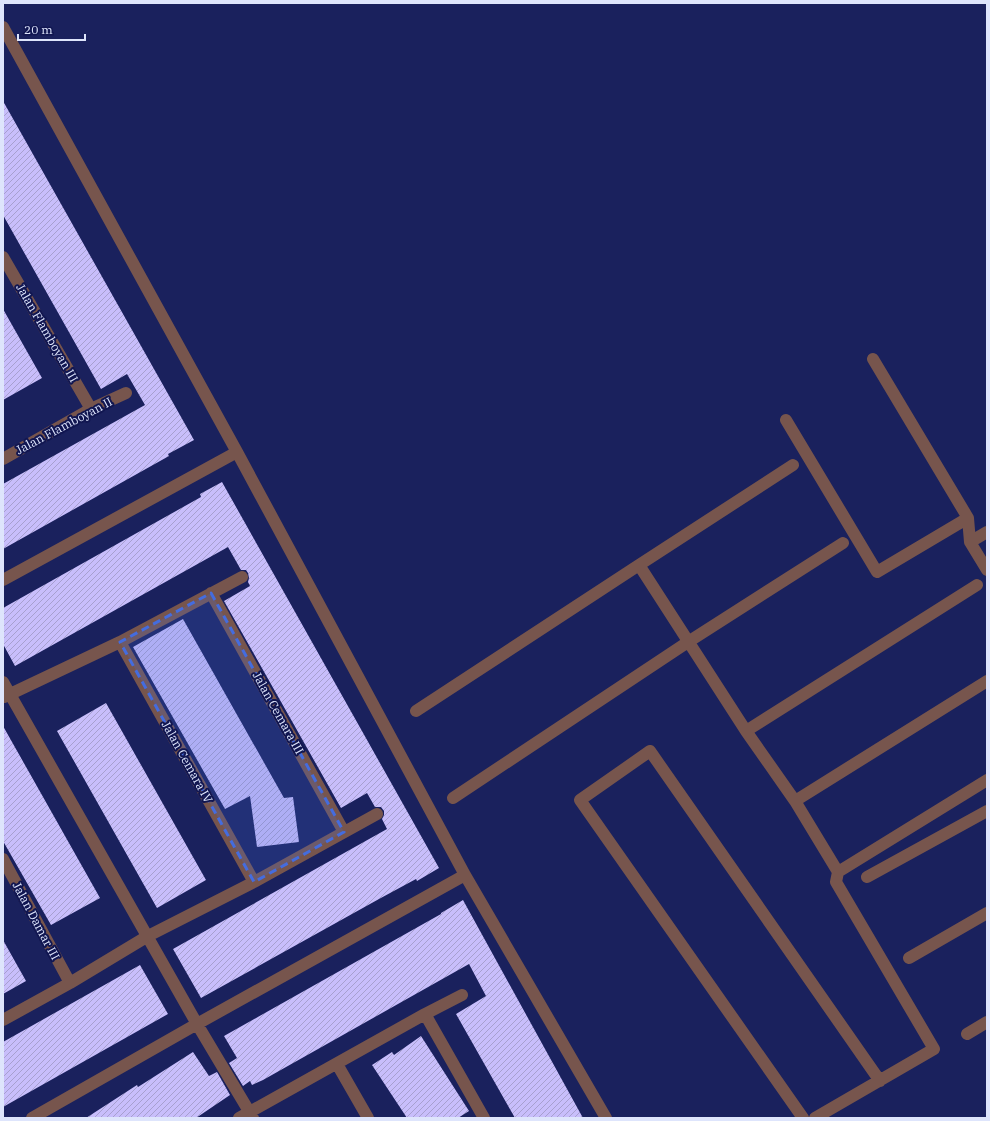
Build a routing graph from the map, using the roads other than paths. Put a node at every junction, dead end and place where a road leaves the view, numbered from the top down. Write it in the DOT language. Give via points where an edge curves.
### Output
graph roads {
  1 [pos="3,27"];
  2 [pos="3,257"];
  3 [pos="873,359"];
  4 [pos="126,393"];
  5 [pos="91,409"];
  6 [pos="786,420"];
  7 [pos="238,452"];
  8 [pos="3,459"];
  9 [pos="793,466"];
  10 [pos="968,518"];
  11 [pos="987,532"];
  12 [pos="970,542"];
  13 [pos="843,543"];
  14 [pos="639,565"];
  15 [pos="987,570"];
  16 [pos="242,576"];
  17 [pos="3,580"];
  18 [pos="977,585"];
  19 [pos="211,593"];
  20 [pos="120,642"];
  21 [pos="688,642"];
  22 [pos="987,681"];
  23 [pos="3,682"];
  24 [pos="6,696"];
  25 [pos="416,711"];
  26 [pos="746,731"];
  27 [pos="987,780"];
  28 [pos="453,798"];
  29 [pos="795,801"];
  30 [pos="987,811"];
  31 [pos="377,814"];
  32 [pos="344,832"];
  33 [pos="3,859"];
  34 [pos="838,872"];
  35 [pos="465,875"];
  36 [pos="867,876"];
  37 [pos="254,882"];
  38 [pos="987,913"];
  39 [pos="148,936"];
  40 [pos="909,958"];
  41 [pos="70,983"];
  42 [pos="462,995"];
  43 [pos="424,1014"];
  44 [pos="3,1020"];
  45 [pos="987,1022"];
  46 [pos="197,1024"];
  47 [pos="967,1034"];
  48 [pos="337,1064"];
  49 [pos="880,1081"];
  50 [pos="247,1116"];
  51 [pos="32,1118"];
  52 [pos="368,1118"];
  53 [pos="484,1118"];
  54 [pos="606,1118"];
  55 [pos="803,1118"];
  56 [pos="815,1118"];
  1 -- 7 [label="street"];
  2 -- 5 [label="street, Jalan Flamboyan III"];
  3 -- 10 [label="street"];
  4 -- 5 [label="street, Jalan Flamboyan II"];
  5 -- 8 [label="street, Jalan Flamboyan II"];
  6 -- 10 [label="street" via="877,572"];
  7 -- 17 [label="street"];
  7 -- 35 [label="street"];
  9 -- 14 [label="street"];
  10 -- 12 [label="street"];
  11 -- 12 [label="street"];
  12 -- 15 [label="street"];
  13 -- 21 [label="street"];
  14 -- 21 [label="street"];
  14 -- 25 [label="street"];
  16 -- 19 [label="street"];
  18 -- 26 [label="street"];
  19 -- 20 [label="street"];
  19 -- 32 [label="street, Jalan Cemara III"];
  20 -- 24 [label="street"];
  20 -- 37 [label="street, Jalan Cemara IV"];
  21 -- 26 [label="street"];
  21 -- 28 [label="street"];
  22 -- 29 [label="street"];
  23 -- 24 [label="street"];
  24 -- 39 [label="street"];
  26 -- 29 [label="street"];
  27 -- 34 [label="street"];
  29 -- 34 [label="street"];
  30 -- 36 [label="street"];
  31 -- 32 [label="street"];
  32 -- 37 [label="street"];
  33 -- 41 [label="street, Jalan Damar III"];
  34 -- 49 [label="street" via="836,882 934,1049"];
  35 -- 46 [label="street"];
  35 -- 54 [label="street"];
  37 -- 39 [label="street"];
  38 -- 40 [label="street"];
  39 -- 41 [label="street"];
  39 -- 46 [label="street"];
  41 -- 44 [label="street"];
  42 -- 43 [label="street"];
  43 -- 48 [label="street"];
  43 -- 53 [label="street"];
  45 -- 47 [label="street"];
  46 -- 50 [label="street"];
  46 -- 51 [label="street"];
  48 -- 50 [label="street"];
  48 -- 52 [label="street"];
  49 -- 55 [label="street" via="650,752 580,800"];
  49 -- 56 [label="street"];
}
